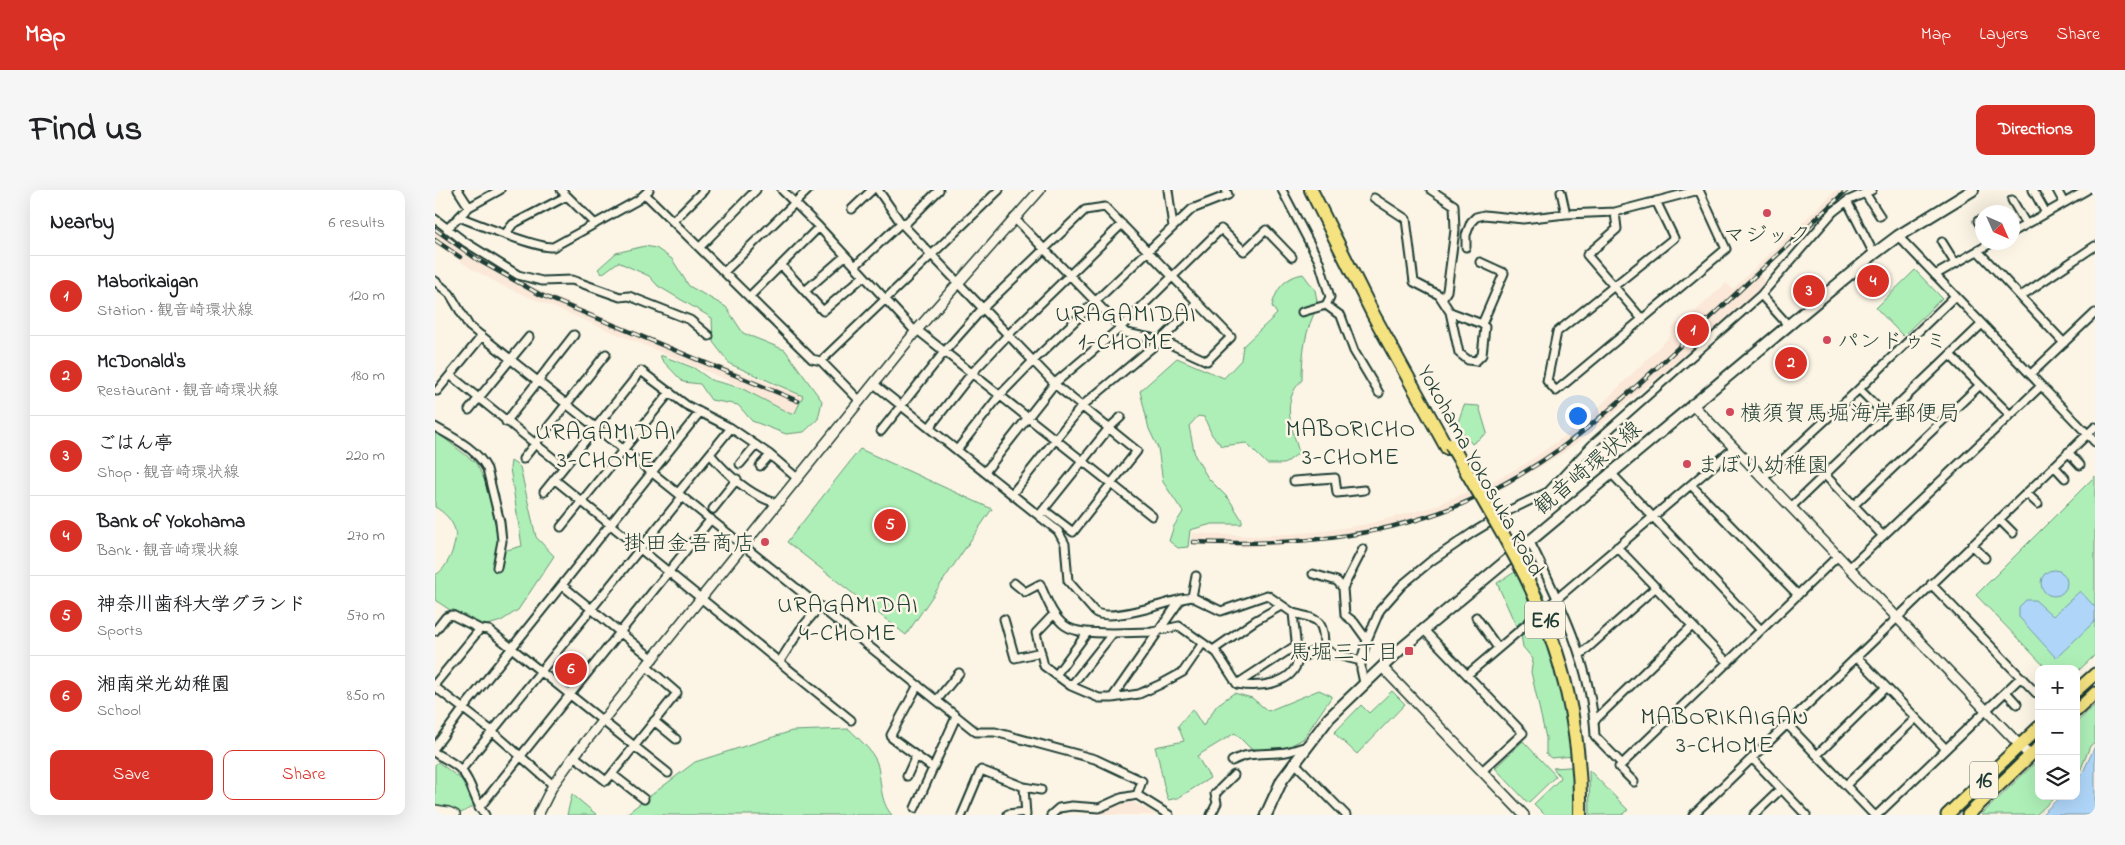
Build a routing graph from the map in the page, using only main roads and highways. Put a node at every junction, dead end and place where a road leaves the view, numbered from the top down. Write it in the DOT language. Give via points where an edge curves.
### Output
graph roads {
  1 [pos="1311,190"];
  2 [pos="1317,190"];
  3 [pos="1973,190"];
  4 [pos="1449,446"];
  5 [pos="2095,674"];
  6 [pos="2080,687"];
  7 [pos="2095,694"];
  8 [pos="2078,710"];
  9 [pos="2035,731"];
  10 [pos="2035,752"];
  11 [pos="1267,815"];
  12 [pos="1575,815"];
  13 [pos="1580,815"];
  14 [pos="1947,815"];
  15 [pos="1968,815"];
  1 -- 4 [label="highway, Yokohama Yokosuka Road / E16" via="1374,316"];
  2 -- 4 [label="highway, Yokohama Yokosuka Road / E16"];
  3 -- 11 [label="main road, 観音崎環状線" via="1874,254 1423,629 1329,718 1294,762"];
  4 -- 12 [label="highway, Yokohama Yokosuka Road / E16" via="1521,578 1551,651 1567,714 1574,766"];
  4 -- 13 [label="highway, Yokohama Yokosuka Road / E16, bridge" via="1525,576 1555,649 1574,729"];
  5 -- 6 [label="highway"];
  7 -- 8 [label="highway"];
  9 -- 14 [label="highway, 16"];
  10 -- 15 [label="highway, 16"];
}
